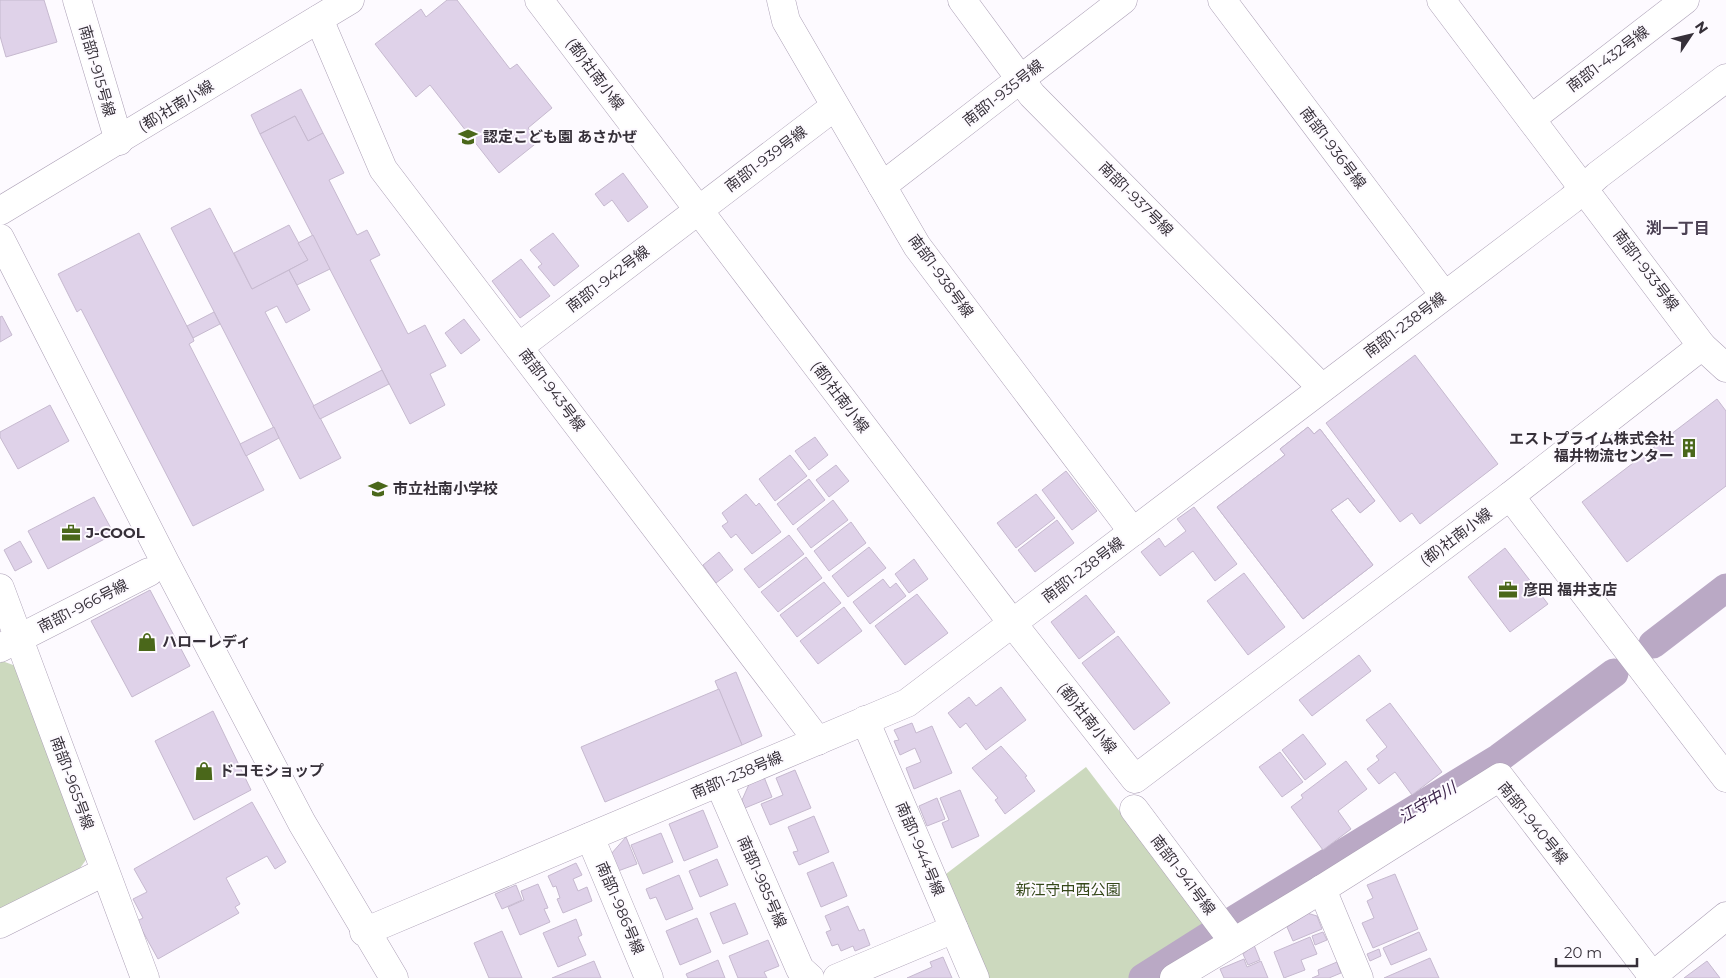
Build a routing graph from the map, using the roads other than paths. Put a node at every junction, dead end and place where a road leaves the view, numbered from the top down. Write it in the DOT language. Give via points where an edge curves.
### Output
graph roads {
  1 [pos="77,0"];
  2 [pos="350,0"];
  3 [pos="539,0"];
  4 [pos="781,0"];
  5 [pos="962,0"];
  6 [pos="1123,0"];
  7 [pos="1222,0"];
  8 [pos="1441,0"];
  9 [pos="1685,0"];
  10 [pos="319,19"];
  11 [pos="1726,78"];
  12 [pos="1020,80"];
  13 [pos="834,107"];
  14 [pos="1531,118"];
  15 [pos="119,141"];
  16 [pos="882,186"];
  17 [pos="1583,187"];
  18 [pos="697,210"];
  19 [pos="0,211"];
  20 [pos="0,238"];
  21 [pos="1444,295"];
  22 [pos="1702,346"];
  23 [pos="519,347"];
  24 [pos="1726,368"];
  25 [pos="1322,388"];
  26 [pos="1510,496"];
  27 [pos="1133,532"];
  28 [pos="149,572"];
  29 [pos="0,588"];
  30 [pos="1013,624"];
  31 [pos="9,644"];
  32 [pos="866,720"];
  33 [pos="818,741"];
  34 [pos="1726,778"];
  35 [pos="719,783"];
  36 [pos="1134,809"];
  37 [pos="590,837"];
  38 [pos="104,872"];
  39 [pos="1322,889"];
  40 [pos="1726,916"];
  41 [pos="0,924"];
  42 [pos="954,929"];
  43 [pos="364,932"];
  44 [pos="1233,941"];
  45 [pos="146,978"];
  46 [pos="394,978"];
  47 [pos="649,978"];
  48 [pos="810,978"];
  49 [pos="837,978"];
  50 [pos="975,978"];
  51 [pos="1174,978"];
  52 [pos="1359,978"];
  53 [pos="1652,978"];
  1 -- 15 [label="street, 南部1-915号線"];
  2 -- 10 [label="street, (都)社南小線"];
  3 -- 18 [label="street, (都)社南小線"];
  4 -- 13 [label="street, 南部1-938号線" via="786,21"];
  5 -- 12 [label="street, 南部1-937号線"];
  6 -- 12 [label="street, 南部1-935号線"];
  7 -- 21 [label="street, 南部1-936号線"];
  8 -- 14 [label="street, 南部1-933号線"];
  9 -- 14 [label="street, 南部1-432号線"];
  10 -- 15 [label="street, (都)社南小線"];
  10 -- 23 [label="street, 南部1-943号線" via="383,169"];
  11 -- 17 [label="street, 南部1-238号線"];
  12 -- 16 [label="street, 南部1-935号線"];
  12 -- 25 [label="street, 南部1-937号線"];
  13 -- 16 [label="street, 南部1-938号線"];
  13 -- 18 [label="street, 南部1-939号線"];
  14 -- 17 [label="street, 南部1-933号線"];
  15 -- 19 [label="street, (都)社南小線"];
  16 -- 27 [label="street, 南部1-938号線" via="917,246"];
  17 -- 21 [label="street, 南部1-238号線" via="1571,200"];
  17 -- 22 [label="street, 南部1-933号線"];
  18 -- 23 [label="street, 南部1-942号線"];
  18 -- 30 [label="street, (都)社南小線"];
  20 -- 43 [label="street" via="266,753"];
  21 -- 25 [label="street, 南部1-238号線"];
  22 -- 24 [label="street, 南部1-933号線"];
  22 -- 26 [label="street"];
  23 -- 33 [label="street, 南部1-943号線"];
  25 -- 27 [label="street, 南部1-238号線"];
  26 -- 30 [label="street, (都)社南小線" via="1134,779"];
  26 -- 34 [label="street"];
  27 -- 30 [label="street, 南部1-238号線"];
  28 -- 31 [label="street, 南部1-966号線"];
  29 -- 31 [label="street, 南部1-965号線"];
  30 -- 32 [label="street, 南部1-238号線" via="908,703"];
  31 -- 38 [label="street, 南部1-965号線"];
  32 -- 33 [label="street, 南部1-238号線"];
  32 -- 42 [label="street, 南部1-944号線"];
  33 -- 35 [label="street, 南部1-238号線"];
  35 -- 37 [label="street, 南部1-238号線"];
  35 -- 48 [label="street, 南部1-985号線" via="800,969"];
  36 -- 44 [label="street, 南部1-941号線"];
  37 -- 43 [label="street, 南部1-238号線"];
  37 -- 47 [label="street, 南部1-986号線"];
  38 -- 41 [label="street"];
  38 -- 45 [label="street, 南部1-965号線"];
  39 -- 44 [label="street, 南部1-940号線"];
  39 -- 52 [label="street"];
  39 -- 53 [label="street, 南部1-940号線" via="1500,777"];
  40 -- 53 [label="street"];
  42 -- 49 [label="street"];
  42 -- 50 [label="street, 南部1-944号線"];
  43 -- 46 [label="street"];
  44 -- 51 [label="street, 南部1-940号線"];
}
